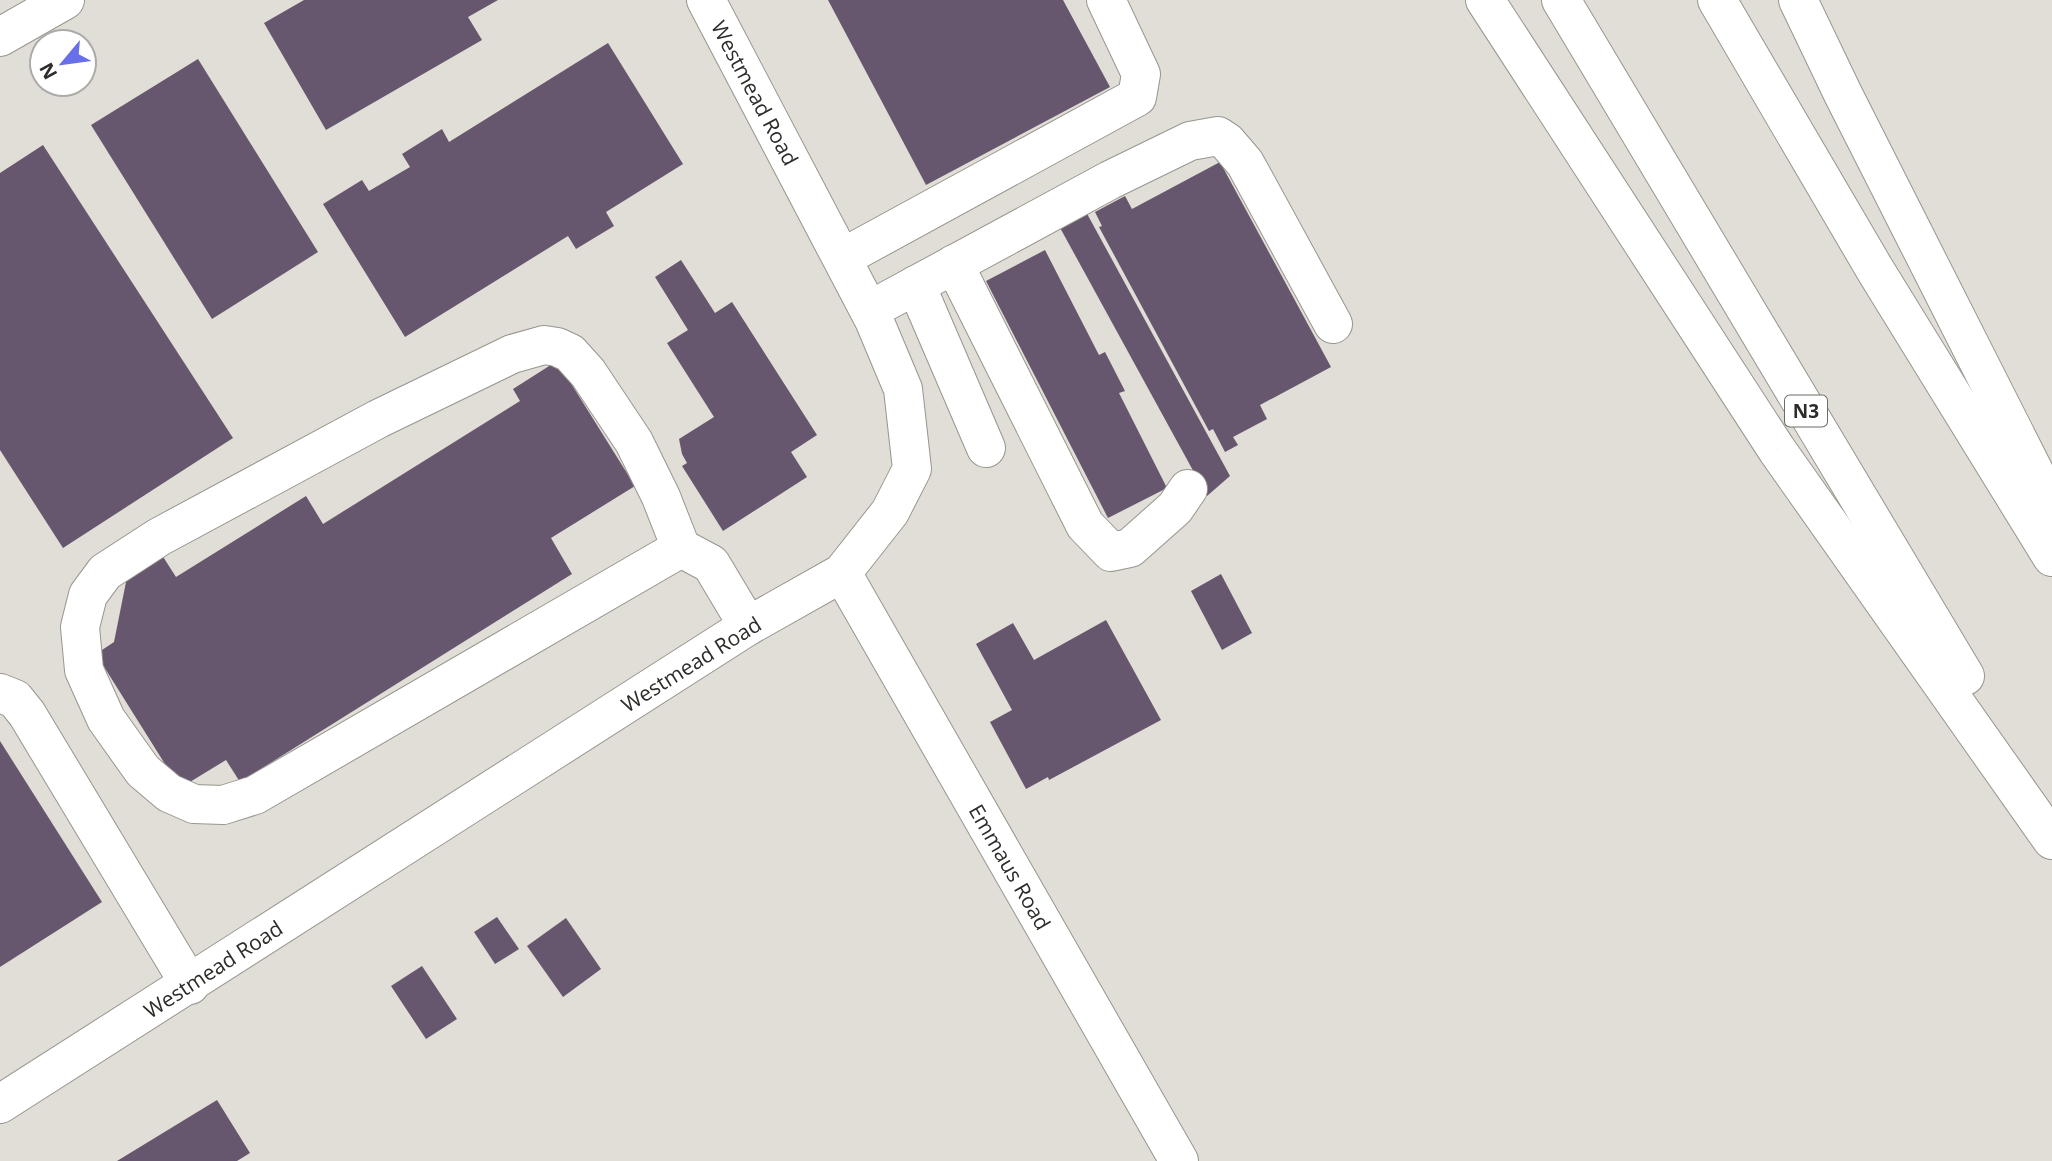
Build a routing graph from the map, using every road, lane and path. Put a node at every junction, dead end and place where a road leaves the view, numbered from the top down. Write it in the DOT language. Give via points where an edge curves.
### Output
graph roads {
  1 [pos="65,0"];
  2 [pos="706,0"];
  3 [pos="1106,0"];
  4 [pos="1485,0"];
  5 [pos="1561,0"];
  6 [pos="1717,0"];
  7 [pos="1798,0"];
  8 [pos="0,37"];
  9 [pos="842,258"];
  10 [pos="954,264"];
  11 [pos="916,285"];
  12 [pos="870,310"];
  13 [pos="1333,324"];
  14 [pos="986,448"];
  15 [pos="1188,489"];
  16 [pos="2052,507"];
  17 [pos="681,548"];
  18 [pos="2052,557"];
  19 [pos="842,573"];
  20 [pos="748,626"];
  21 [pos="0,692"];
  22 [pos="2052,822"];
  23 [pos="2052,840"];
  24 [pos="190,985"];
  25 [pos="0,1104"];
  26 [pos="1179,1161"];
  1 -- 8 [label="main road"];
  2 -- 9 [label="main road, Westmead Road"];
  3 -- 9 [label="main road" via="1141,74 1137,97"];
  4 -- 23 [label="main road" via="1777,450"];
  5 -- 22 [label="main road, N3"];
  6 -- 18 [label="main road" via="1874,268"];
  7 -- 16 [label="main road"];
  9 -- 12 [label="main road, Westmead Road"];
  10 -- 11 [label="main road"];
  10 -- 13 [label="main road" via="1110,180 1191,141 1218,136 1245,163"];
  10 -- 15 [label="main road" via="1085,525 1111,552 1130,548 1175,508"];
  11 -- 12 [label="main road"];
  11 -- 14 [label="main road"];
  12 -- 19 [label="main road, Westmead Road" via="903,389 912,469 890,512"];
  17 -- 17 [label="main road" via="634,442 606,396 570,352 544,345 486,364 378,419 159,537 105,572 88,595 80,627 84,670 106,719 142,771 169,793 194,804 223,805 255,795"];
  17 -- 20 [label="main road" via="711,564"];
  19 -- 20 [label="main road, Westmead Road"];
  19 -- 26 [label="main road, Emmaus Road"];
  20 -- 24 [label="main road, Westmead Road"];
  21 -- 24 [label="main road" via="15,699 27,714"];
  24 -- 25 [label="main road, Westmead Road"];
}
